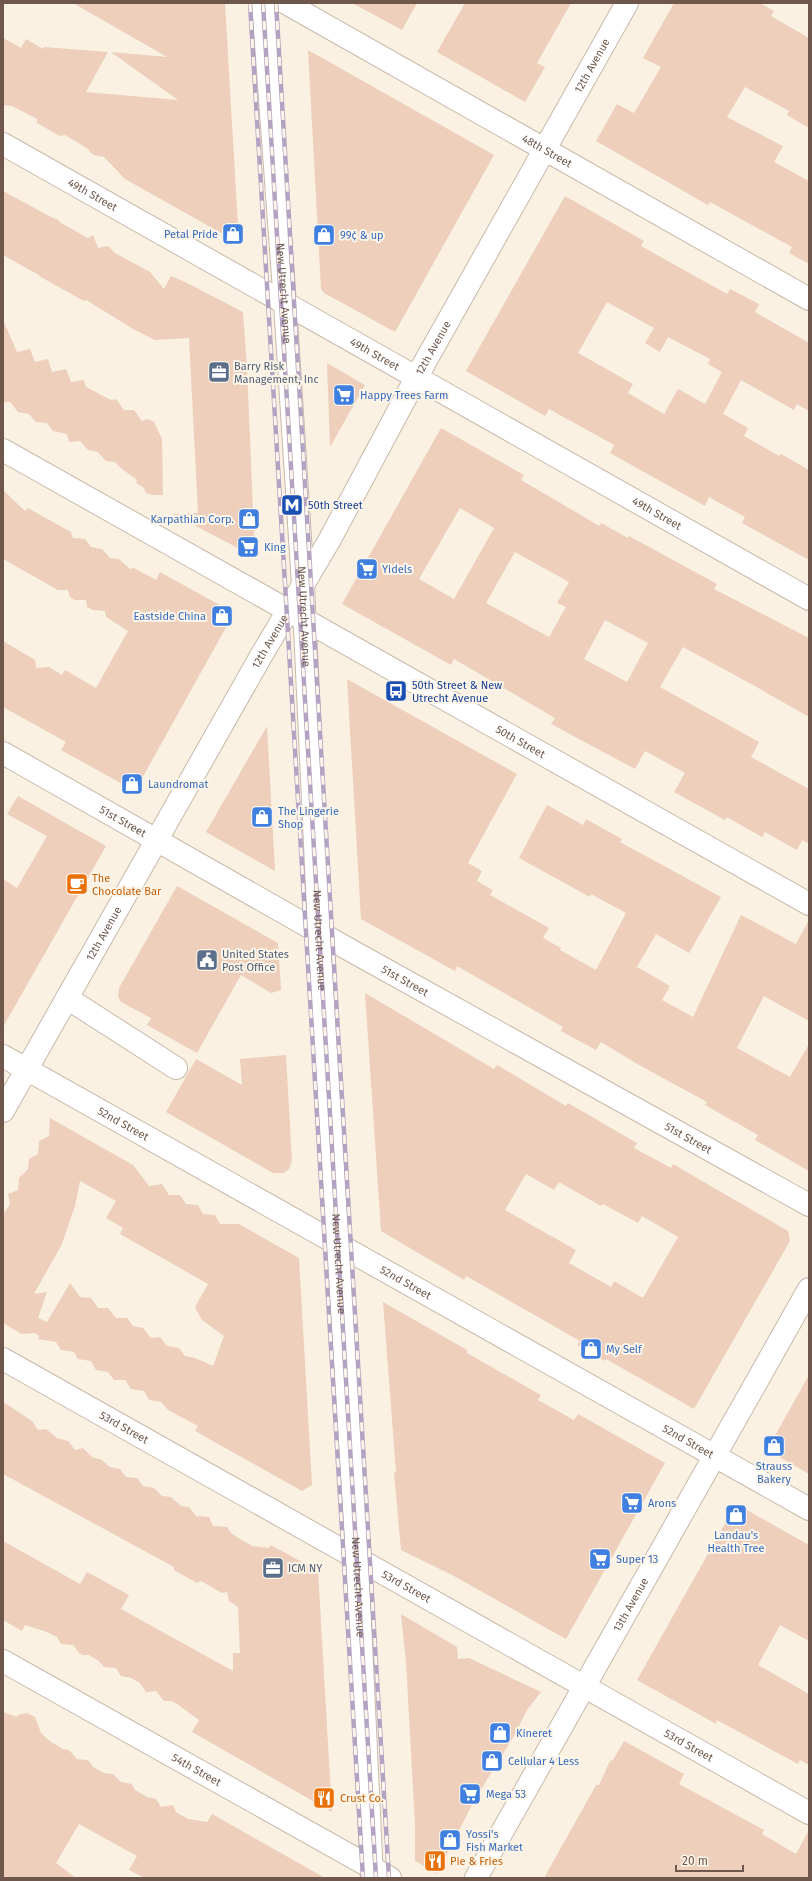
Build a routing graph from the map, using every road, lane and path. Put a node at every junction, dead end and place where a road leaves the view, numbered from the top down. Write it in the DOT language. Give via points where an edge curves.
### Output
graph roads {
  1 [pos="263,3"];
  2 [pos="286,3"];
  3 [pos="627,3"];
  4 [pos="3,144"];
  5 [pos="544,150"];
  6 [pos="809,299"];
  7 [pos="285,304"];
  8 [pos="416,378"];
  9 [pos="3,450"];
  10 [pos="303,585"];
  11 [pos="809,599"];
  12 [pos="296,615"];
  13 [pos="3,753"];
  14 [pos="156,840"];
  15 [pos="809,904"];
  16 [pos="320,932"];
  17 [pos="67,998"];
  18 [pos="3,1056"];
  19 [pos="176,1068"];
  20 [pos="26,1070"];
  21 [pos="3,1111"];
  22 [pos="809,1205"];
  23 [pos="337,1243"];
  24 [pos="809,1289"];
  25 [pos="3,1359"];
  26 [pos="715,1456"];
  27 [pos="809,1510"];
  28 [pos="357,1558"];
  29 [pos="3,1661"];
  30 [pos="585,1687"];
  31 [pos="809,1814"];
  32 [pos="378,1875"];
  33 [pos="476,1878"];
  1 -- 7 [label="street, New Utrecht Avenue"];
  2 -- 5 [label="street, 48th Street"];
  3 -- 5 [label="street, 12th Avenue"];
  4 -- 7 [label="street, 49th Street"];
  5 -- 6 [label="street, 48th Street"];
  5 -- 8 [label="street, 12th Avenue"];
  7 -- 8 [label="street, 49th Street"];
  7 -- 10 [label="street, New Utrecht Avenue"];
  8 -- 10 [label="street, 12th Avenue"];
  8 -- 11 [label="street, 49th Street"];
  9 -- 12 [label="street, 50th Street"];
  10 -- 12 [label="street, New Utrecht Avenue"];
  12 -- 14 [label="street, 12th Avenue"];
  12 -- 15 [label="street, 50th Street"];
  12 -- 16 [label="street, New Utrecht Avenue"];
  13 -- 14 [label="street, 51st Street"];
  14 -- 16 [label="street, 51st Street"];
  14 -- 17 [label="street, 12th Avenue"];
  16 -- 22 [label="street, 51st Street"];
  16 -- 23 [label="street, New Utrecht Avenue"];
  17 -- 19 [label="street"];
  17 -- 20 [label="street, 12th Avenue"];
  18 -- 20 [label="street, 52nd Street"];
  20 -- 21 [label="street, 12th Avenue"];
  20 -- 23 [label="street, 52nd Street"];
  23 -- 26 [label="street, 52nd Street"];
  23 -- 28 [label="street, New Utrecht Avenue"];
  24 -- 26 [label="street, 13th Avenue"];
  25 -- 28 [label="street, 53rd Street"];
  26 -- 27 [label="street, 52nd Street"];
  26 -- 30 [label="street, 13th Avenue"];
  28 -- 30 [label="street, 53rd Street"];
  28 -- 32 [label="street, New Utrecht Avenue"];
  29 -- 32 [label="street, 54th Street"];
  30 -- 31 [label="street, 53rd Street"];
  30 -- 33 [label="street, 13th Avenue"];
}
